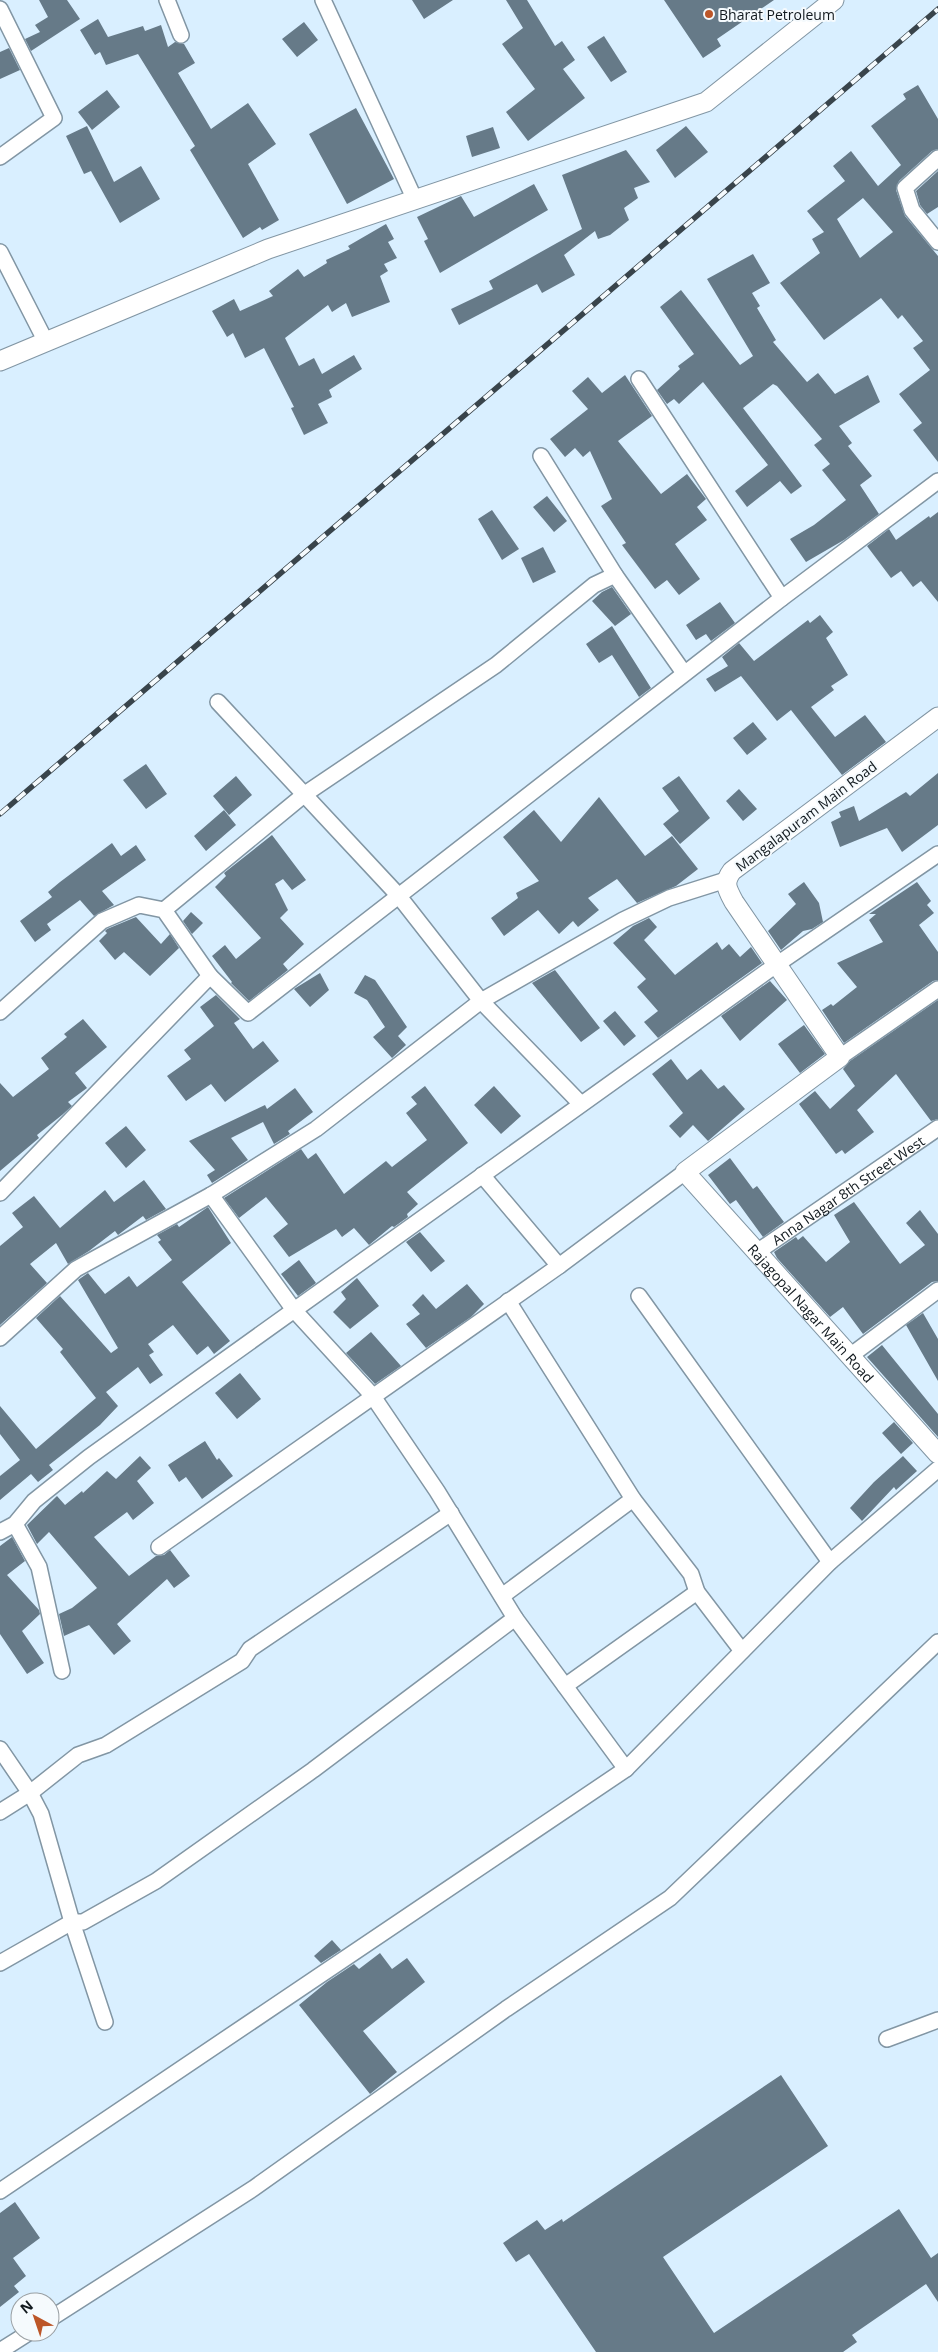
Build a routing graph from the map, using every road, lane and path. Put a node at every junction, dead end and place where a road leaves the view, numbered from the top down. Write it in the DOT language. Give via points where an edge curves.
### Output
graph roads {
  1 [pos="167,0"];
  2 [pos="323,0"];
  3 [pos="834,0"];
  4 [pos="0,9"];
  5 [pos="181,36"];
  6 [pos="0,157"];
  7 [pos="938,158"];
  8 [pos="415,200"];
  9 [pos="938,242"];
  10 [pos="0,252"];
  11 [pos="46,342"];
  12 [pos="0,361"];
  13 [pos="639,379"];
  14 [pos="541,456"];
  15 [pos="938,481"];
  16 [pos="615,574"];
  17 [pos="782,598"];
  18 [pos="684,674"];
  19 [pos="218,702"];
  20 [pos="938,717"];
  21 [pos="305,794"];
  22 [pos="938,854"];
  23 [pos="726,880"];
  24 [pos="398,895"];
  25 [pos="164,910"];
  26 [pos="776,965"];
  27 [pos="210,976"];
  28 [pos="938,989"];
  29 [pos="481,1001"];
  30 [pos="0,1012"];
  31 [pos="840,1057"];
  32 [pos="581,1104"];
  33 [pos="938,1128"];
  34 [pos="685,1172"];
  35 [pos="482,1175"];
  36 [pos="0,1193"];
  37 [pos="211,1195"];
  38 [pos="757,1252"];
  39 [pos="559,1266"];
  40 [pos="938,1290"];
  41 [pos="639,1296"];
  42 [pos="508,1301"];
  43 [pos="294,1310"];
  44 [pos="0,1338"];
  45 [pos="850,1356"];
  46 [pos="372,1395"];
  47 [pos="938,1454"];
  48 [pos="938,1469"];
  49 [pos="633,1499"];
  50 [pos="451,1514"];
  51 [pos="15,1524"];
  52 [pos="0,1532"];
  53 [pos="159,1546"];
  54 [pos="830,1562"];
  55 [pos="697,1592"];
  56 [pos="502,1596"];
  57 [pos="515,1618"];
  58 [pos="938,1642"];
  59 [pos="742,1651"];
  60 [pos="62,1671"];
  61 [pos="565,1686"];
  62 [pos="0,1749"];
  63 [pos="626,1769"];
  64 [pos="30,1793"];
  65 [pos="0,1812"];
  66 [pos="72,1922"];
  67 [pos="0,1963"];
  68 [pos="938,2020"];
  69 [pos="105,2022"];
  70 [pos="887,2039"];
  71 [pos="0,2191"];
  72 [pos="60,2313"];
  73 [pos="14,2342"];
  74 [pos="0,2351"];
  1 -- 5 [label="street"];
  2 -- 8 [label="street"];
  3 -- 8 [label="street" via="706,102"];
  4 -- 6 [label="street" via="54,118"];
  7 -- 9 [label="street" via="905,188 912,210"];
  8 -- 11 [label="street" via="268,249"];
  10 -- 11 [label="street"];
  11 -- 12 [label="street"];
  13 -- 17 [label="street"];
  14 -- 16 [label="street"];
  15 -- 17 [label="street"];
  16 -- 18 [label="street"];
  16 -- 21 [label="street" via="594,585 496,665"];
  17 -- 18 [label="street"];
  18 -- 24 [label="street"];
  19 -- 21 [label="street"];
  20 -- 23 [label="street, Mangalapuram Main Road" via="732,870"];
  21 -- 24 [label="street"];
  21 -- 25 [label="street"];
  22 -- 26 [label="street"];
  23 -- 26 [label="street, Mangalapuram Main Road" via="726,888 734,902"];
  23 -- 29 [label="street" via="669,898 624,920"];
  24 -- 27 [label="street" via="248,1013"];
  24 -- 29 [label="street"];
  25 -- 27 [label="street"];
  25 -- 30 [label="street" via="139,905 102,921"];
  26 -- 31 [label="street, Mangalapuram Main Road"];
  26 -- 32 [label="street"];
  27 -- 36 [label="street"];
  28 -- 31 [label="street"];
  29 -- 32 [label="street"];
  29 -- 37 [label="street" via="316,1129"];
  31 -- 34 [label="street"];
  32 -- 35 [label="street"];
  33 -- 38 [label="street, Anna Nagar 8th Street West"];
  34 -- 38 [label="street, Rajagopal Nagar Main Road"];
  34 -- 39 [label="street"];
  35 -- 39 [label="street"];
  35 -- 43 [label="street"];
  37 -- 43 [label="street"];
  37 -- 44 [label="street" via="76,1269"];
  38 -- 45 [label="street, Rajagopal Nagar Main Road"];
  39 -- 42 [label="street"];
  40 -- 45 [label="street"];
  41 -- 54 [label="street"];
  42 -- 46 [label="street"];
  42 -- 49 [label="street"];
  43 -- 46 [label="street"];
  43 -- 51 [label="street" via="89,1457 34,1501"];
  45 -- 47 [label="street, Rajagopal Nagar Main Road"];
  46 -- 50 [label="street"];
  46 -- 53 [label="street"];
  48 -- 54 [label="street"];
  49 -- 55 [label="street" via="691,1574"];
  49 -- 56 [label="street"];
  50 -- 56 [label="street"];
  50 -- 64 [label="street" via="250,1649 242,1661 106,1745 78,1755"];
  51 -- 52 [label="street"];
  51 -- 60 [label="street" via="39,1567"];
  54 -- 59 [label="street"];
  55 -- 59 [label="street"];
  55 -- 61 [label="street"];
  56 -- 57 [label="street"];
  57 -- 61 [label="street"];
  57 -- 66 [label="street" via="313,1770 156,1881 83,1922"];
  58 -- 72 [label="street" via="670,1898 254,2188"];
  59 -- 63 [label="street"];
  61 -- 63 [label="street"];
  62 -- 64 [label="street"];
  63 -- 71 [label="street"];
  64 -- 65 [label="street"];
  64 -- 66 [label="street" via="41,1814"];
  66 -- 67 [label="street"];
  66 -- 69 [label="street"];
  68 -- 70 [label="street"];
  73 -- 74 [label="street"];
}
